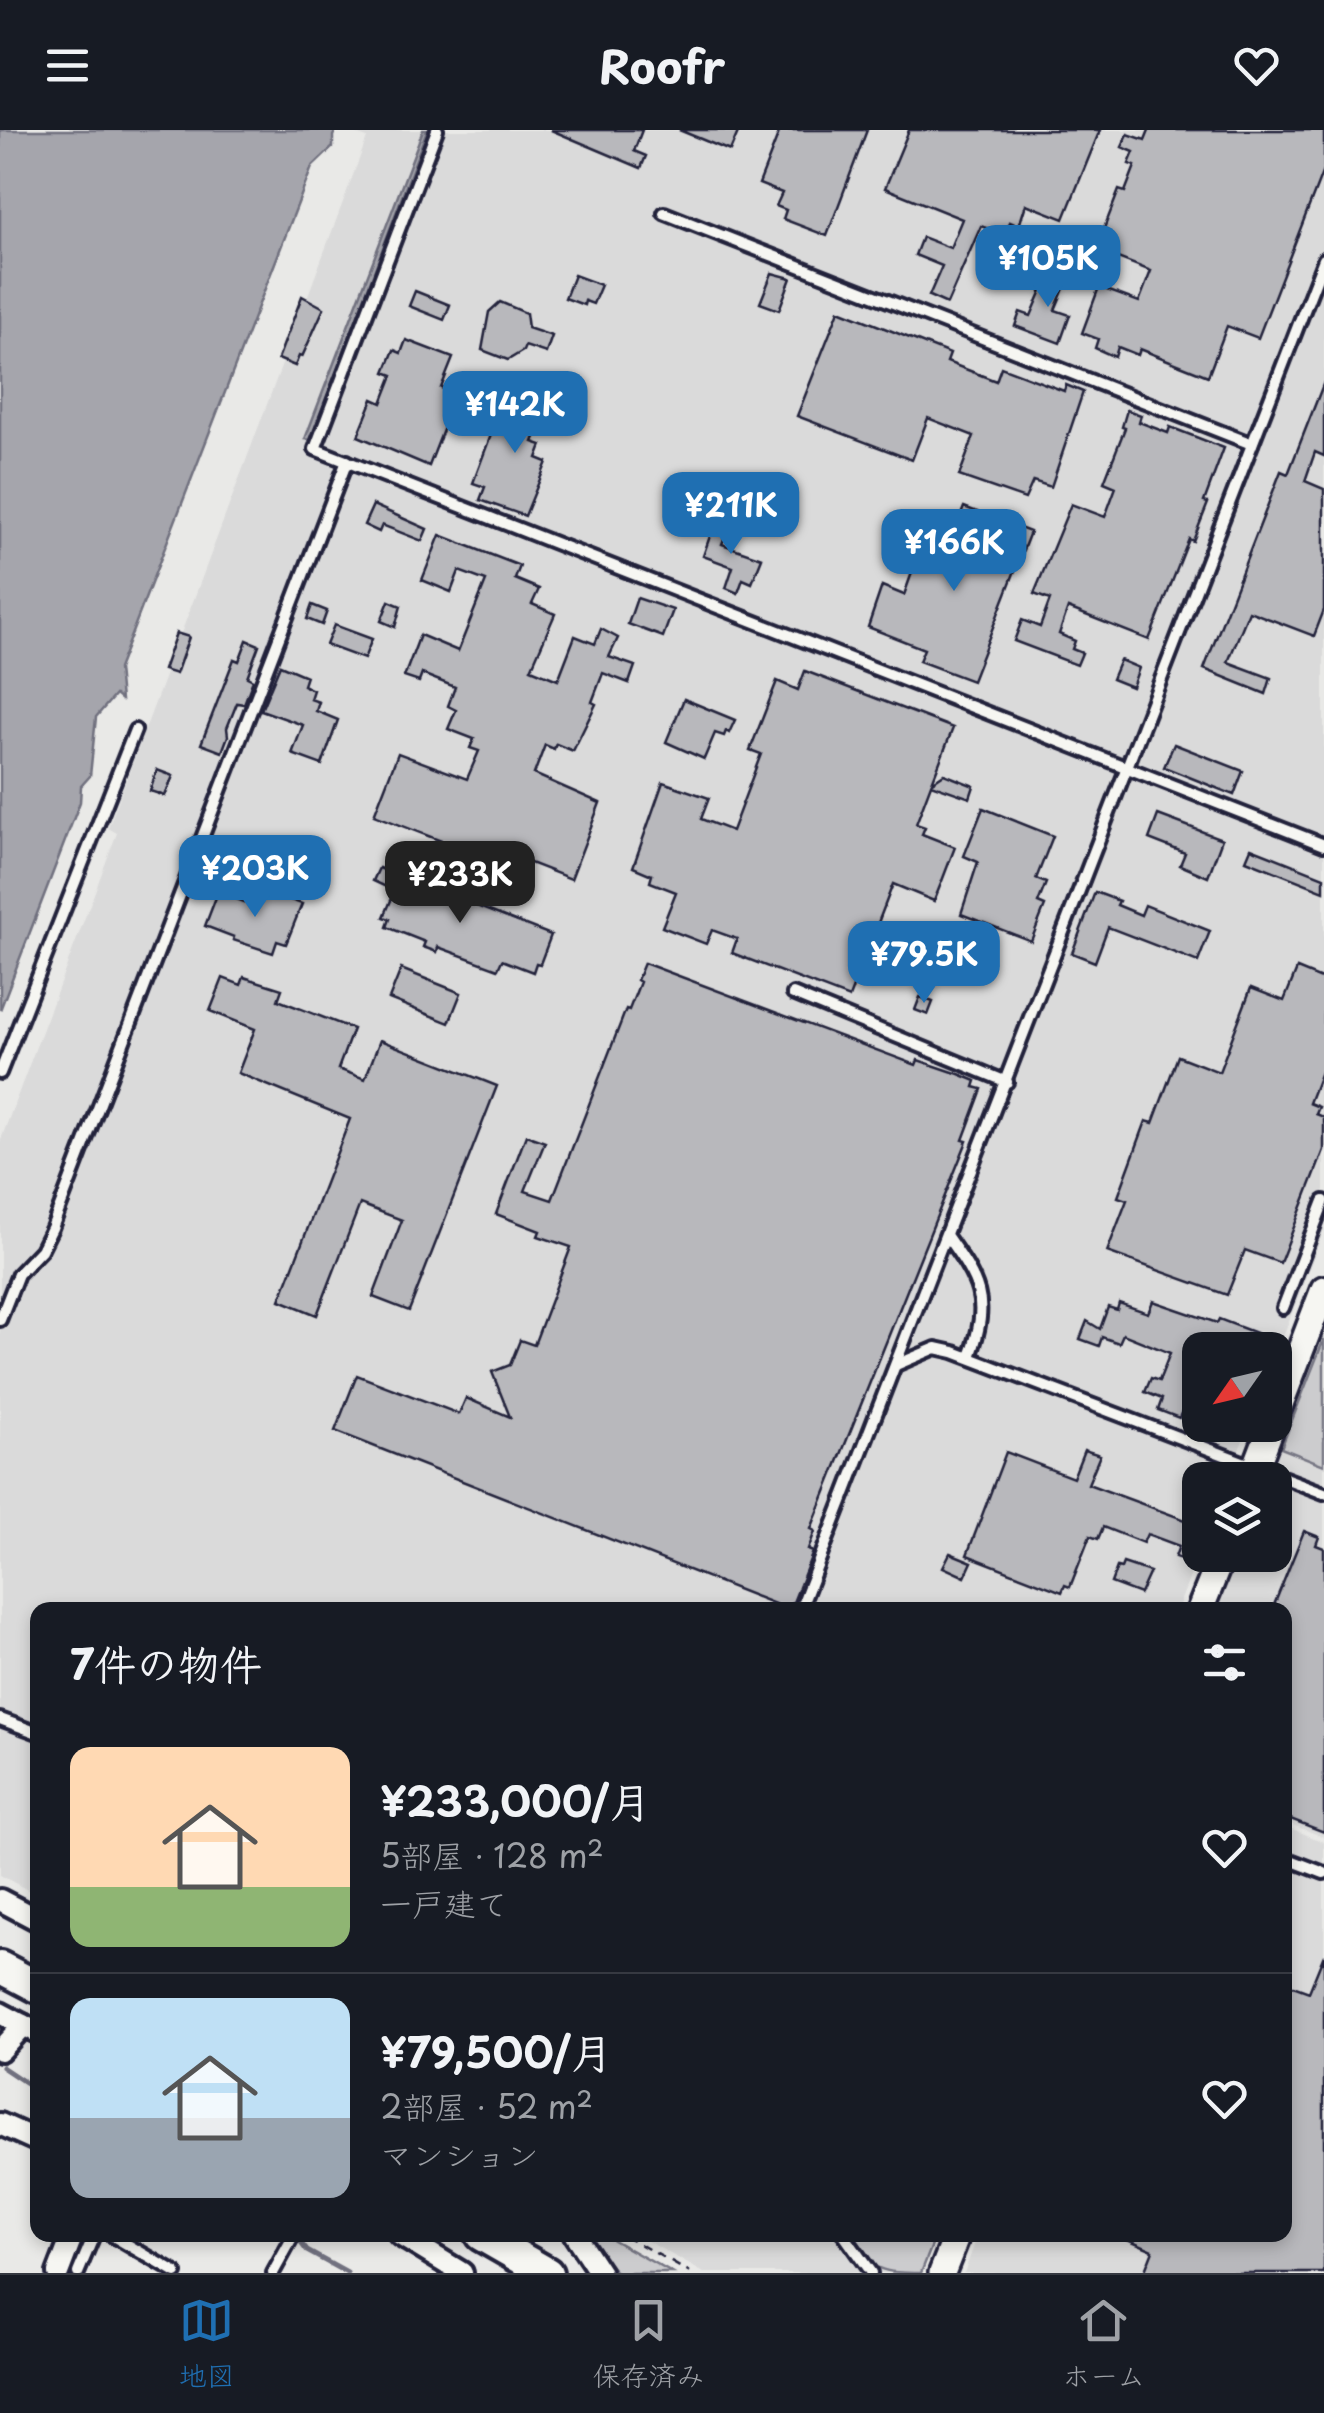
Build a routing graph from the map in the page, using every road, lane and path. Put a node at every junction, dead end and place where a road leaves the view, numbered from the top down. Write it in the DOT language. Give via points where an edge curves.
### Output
graph roads {
  1 [pos="437,130"];
  2 [pos="664,213"];
  3 [pos="1324,259"];
  4 [pos="1252,444"];
  5 [pos="347,462"];
  6 [pos="135,730"];
  7 [pos="1125,770"];
  8 [pos="1324,845"];
  9 [pos="793,994"];
  10 [pos="0,1073"];
  11 [pos="1006,1082"];
  12 [pos="1324,1201"];
  13 [pos="946,1235"];
  14 [pos="1324,1289"];
  15 [pos="1283,1308"];
  16 [pos="0,1320"];
  17 [pos="970,1357"];
  18 [pos="896,1365"];
  19 [pos="1292,1373"];
  20 [pos="1224,1462"];
  21 [pos="1292,1484"];
  22 [pos="1324,1493"];
  23 [pos="1215,1572"];
  24 [pos="803,1602"];
  25 [pos="1203,1602"];
  26 [pos="0,1718"];
  27 [pos="30,1730"];
  28 [pos="1292,1861"];
  29 [pos="1324,1873"];
  30 [pos="0,1900"];
  31 [pos="30,1916"];
  32 [pos="0,1967"];
  33 [pos="30,1984"];
  34 [pos="0,2013"];
  35 [pos="30,2029"];
  36 [pos="0,2050"];
  37 [pos="0,2124"];
  38 [pos="30,2137"];
  39 [pos="70,2242"];
  40 [pos="91,2242"];
  41 [pos="123,2242"];
  42 [pos="291,2242"];
  43 [pos="411,2242"];
  44 [pos="493,2242"];
  45 [pos="580,2242"];
  46 [pos="636,2242"];
  47 [pos="849,2242"];
  48 [pos="954,2242"];
  49 [pos="80,2269"];
  50 [pos="58,2273"];
  51 [pos="94,2273"];
  52 [pos="176,2273"];
  53 [pos="273,2273"];
  54 [pos="462,2273"];
  55 [pos="547,2273"];
  56 [pos="600,2273"];
  57 [pos="690,2273"];
  58 [pos="870,2273"];
  59 [pos="943,2273"];
  1 -- 5 [label="lane" via="315,449"];
  2 -- 4 [label="lane"];
  3 -- 4 [label="lane"];
  4 -- 7 [label="lane"];
  5 -- 7 [label="lane"];
  5 -- 16 [label="lane" via="52,1228 18,1274"];
  6 -- 10 [label="lane"];
  7 -- 8 [label="lane"];
  7 -- 11 [label="lane"];
  9 -- 11 [label="lane"];
  11 -- 13 [label="lane"];
  12 -- 15 [label="lane"];
  13 -- 17 [label="lane" via="981,1296"];
  13 -- 18 [label="lane"];
  14 -- 19 [label="street"];
  17 -- 18 [label="lane" via="936,1348"];
  17 -- 20 [label="lane"];
  18 -- 24 [label="lane"];
  21 -- 22 [label="lane"];
  23 -- 25 [label="street"];
  26 -- 27 [label="lane"];
  28 -- 29 [label="lane"];
  30 -- 31 [label="street"];
  32 -- 33 [label="main road"];
  34 -- 35 [label="street"];
  35 -- 36 [label="street"];
  37 -- 38 [label="street"];
  39 -- 50 [label="street"];
  40 -- 49 [label="lane"];
  41 -- 52 [label="lane"];
  42 -- 53 [label="lane"];
  43 -- 54 [label="street"];
  44 -- 55 [label="main road"];
  45 -- 56 [label="street"];
  46 -- 57 [label="path"];
  47 -- 58 [label="lane"];
  48 -- 59 [label="street"];
  49 -- 51 [label="lane"];
}
